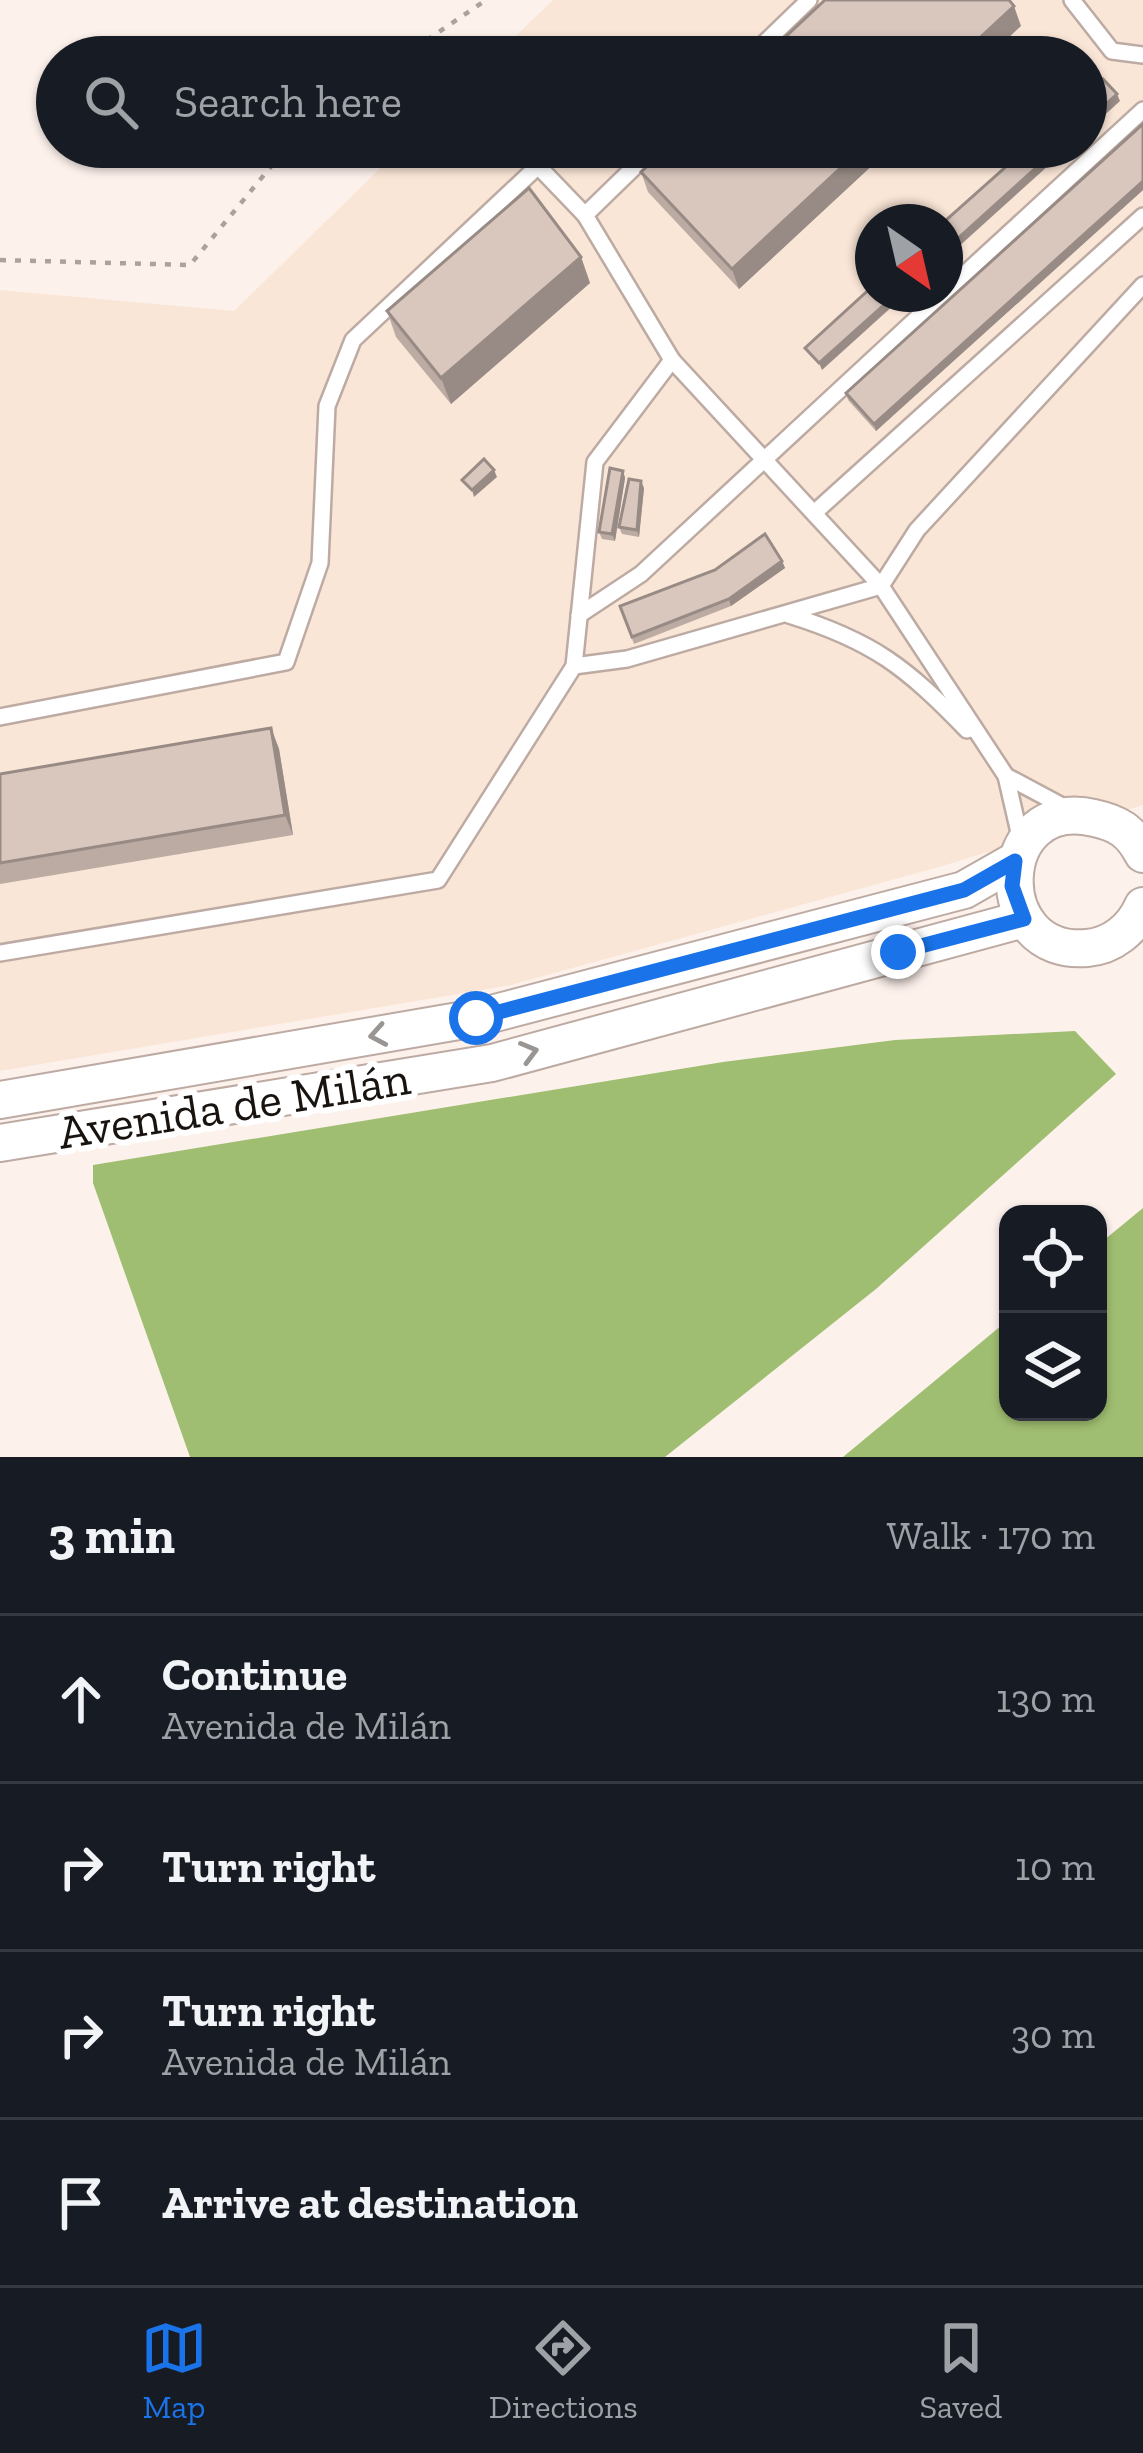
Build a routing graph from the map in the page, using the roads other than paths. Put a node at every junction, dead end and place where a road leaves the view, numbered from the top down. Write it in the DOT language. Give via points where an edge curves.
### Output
graph roads {
  1 [pos="809,0"];
  2 [pos="1072,0"];
  3 [pos="772,36"];
  4 [pos="1100,36"];
  5 [pos="1107,45"];
  6 [pos="1143,55"];
  7 [pos="1143,110"];
  8 [pos="1107,139"];
  9 [pos="536,168"];
  10 [pos="540,168"];
  11 [pos="634,168"];
  12 [pos="1077,168"];
  13 [pos="585,215"];
  14 [pos="1143,216"];
  15 [pos="963,275"];
  16 [pos="1143,285"];
  17 [pos="924,312"];
  18 [pos="672,360"];
  19 [pos="765,461"];
  20 [pos="814,513"];
  21 [pos="881,586"];
  22 [pos="786,614"];
  23 [pos="579,615"];
  24 [pos="574,666"];
  25 [pos="0,717"];
  26 [pos="994,758"];
  27 [pos="1006,776"];
  28 [pos="1076,813"];
  29 [pos="1140,844"];
  30 [pos="1018,854"];
  31 [pos="1024,919"];
  32 [pos="1136,926"];
  33 [pos="0,952"];
  34 [pos="0,1100"];
  35 [pos="0,1143"];
  1 -- 3 [label="lane"];
  2 -- 4 [label="lane"];
  5 -- 6 [label="lane"];
  7 -- 8 [label="lane"];
  9 -- 25 [label="lane" via="353,340 327,406 320,563 286,662"];
  10 -- 13 [label="lane"];
  11 -- 13 [label="lane"];
  12 -- 15 [label="lane"];
  13 -- 18 [label="lane"];
  14 -- 20 [label="lane"];
  16 -- 21 [label="lane" via="917,530"];
  17 -- 19 [label="lane"];
  18 -- 19 [label="lane"];
  18 -- 23 [label="lane" via="595,462"];
  19 -- 20 [label="lane"];
  19 -- 23 [label="lane" via="641,574"];
  20 -- 21 [label="lane"];
  21 -- 22 [label="lane"];
  21 -- 26 [label="lane"];
  22 -- 24 [label="lane"];
  22 -- 26 [label="lane" via="880,651"];
  23 -- 24 [label="lane"];
  24 -- 33 [label="lane" via="438,880"];
  26 -- 27 [label="lane"];
  27 -- 28 [label="lane"];
  27 -- 30 [label="lane"];
  28 -- 29 [label="street" via="1118,823"];
  28 -- 30 [label="street, Avenida de Milán" via="1042,824"];
  30 -- 31 [label="street" via="1012,886"];
  30 -- 34 [label="street, Avenida de Milán, one-way" via="964,890 476,1018"];
  31 -- 32 [label="street" via="1058,945 1085,949"];
  35 -- 31 [label="street, Avenida de Milán, one-way" via="492,1063"];
}
